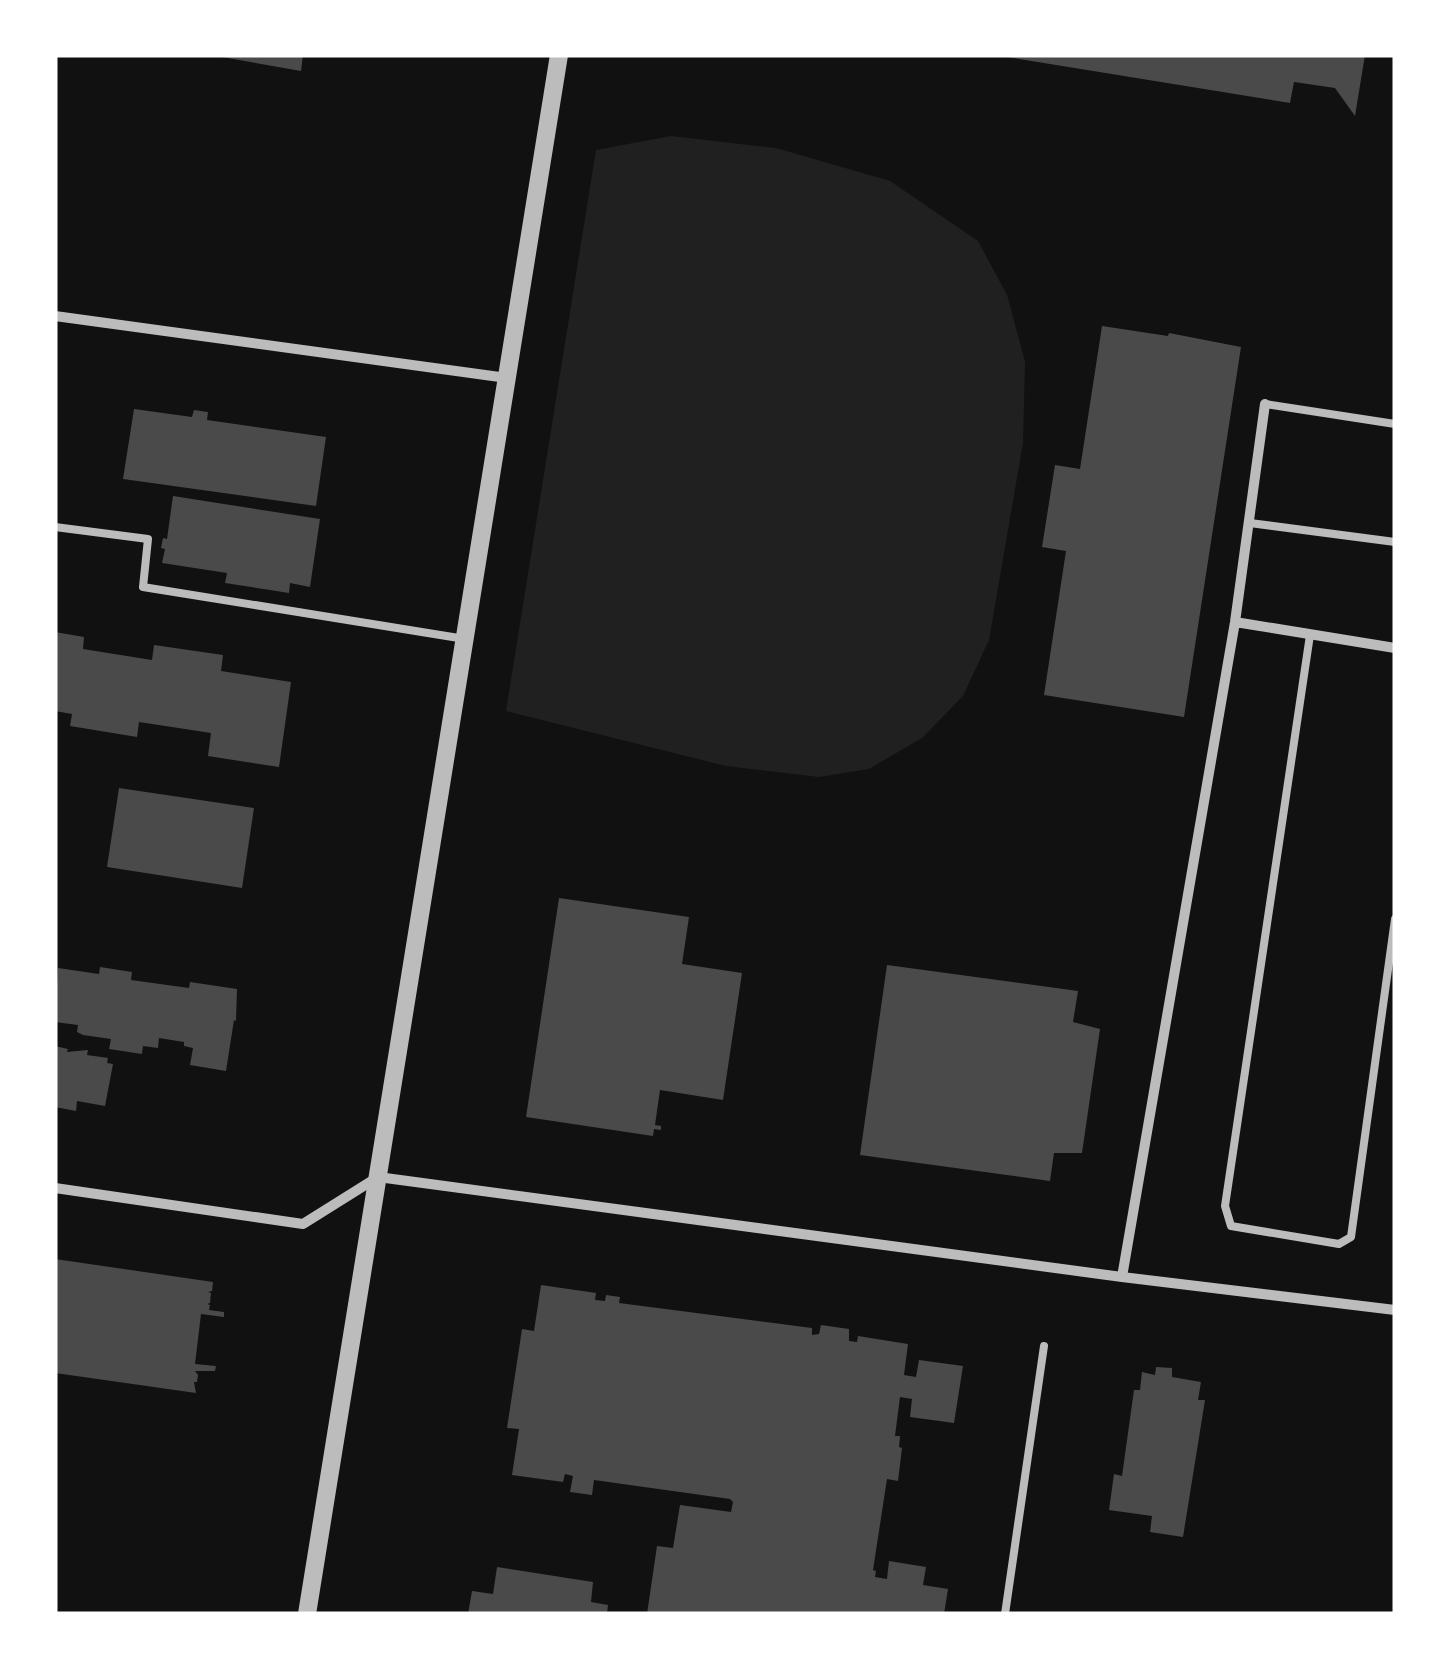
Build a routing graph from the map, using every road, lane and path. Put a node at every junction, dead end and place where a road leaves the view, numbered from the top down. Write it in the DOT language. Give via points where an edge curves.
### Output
graph roads {
  1 [pos="559,55"];
  2 [pos="55,316"];
  3 [pos="508,378"];
  4 [pos="1265,404"];
  5 [pos="1395,424"];
  6 [pos="1250,523"];
  7 [pos="55,527"];
  8 [pos="1395,542"];
  9 [pos="1235,622"];
  10 [pos="1310,635"];
  11 [pos="465,640"];
  12 [pos="1395,648"];
  13 [pos="1395,919"];
  14 [pos="1383,1004"];
  15 [pos="1395,1006"];
  16 [pos="378,1176"];
  17 [pos="55,1188"];
  18 [pos="1122,1277"];
  19 [pos="1395,1310"];
  20 [pos="1044,1346"];
  21 [pos="307,1614"];
  22 [pos="1005,1614"];
  1 -- 3 [label="street"];
  2 -- 3 [label="street"];
  3 -- 11 [label="street"];
  4 -- 5 [label="lane"];
  4 -- 6 [label="street"];
  6 -- 8 [label="lane"];
  6 -- 9 [label="street"];
  7 -- 11 [label="lane" via="148,539 143,587"];
  9 -- 10 [label="street"];
  9 -- 18 [label="street"];
  10 -- 12 [label="street"];
  10 -- 14 [label="lane" via="1224,1206 1231,1226 1339,1244 1351,1237"];
  11 -- 16 [label="street"];
  13 -- 14 [label="lane"];
  14 -- 15 [label="lane"];
  16 -- 17 [label="street" via="303,1224"];
  16 -- 18 [label="street"];
  16 -- 21 [label="street"];
  18 -- 19 [label="street"];
  20 -- 22 [label="lane"];
}
